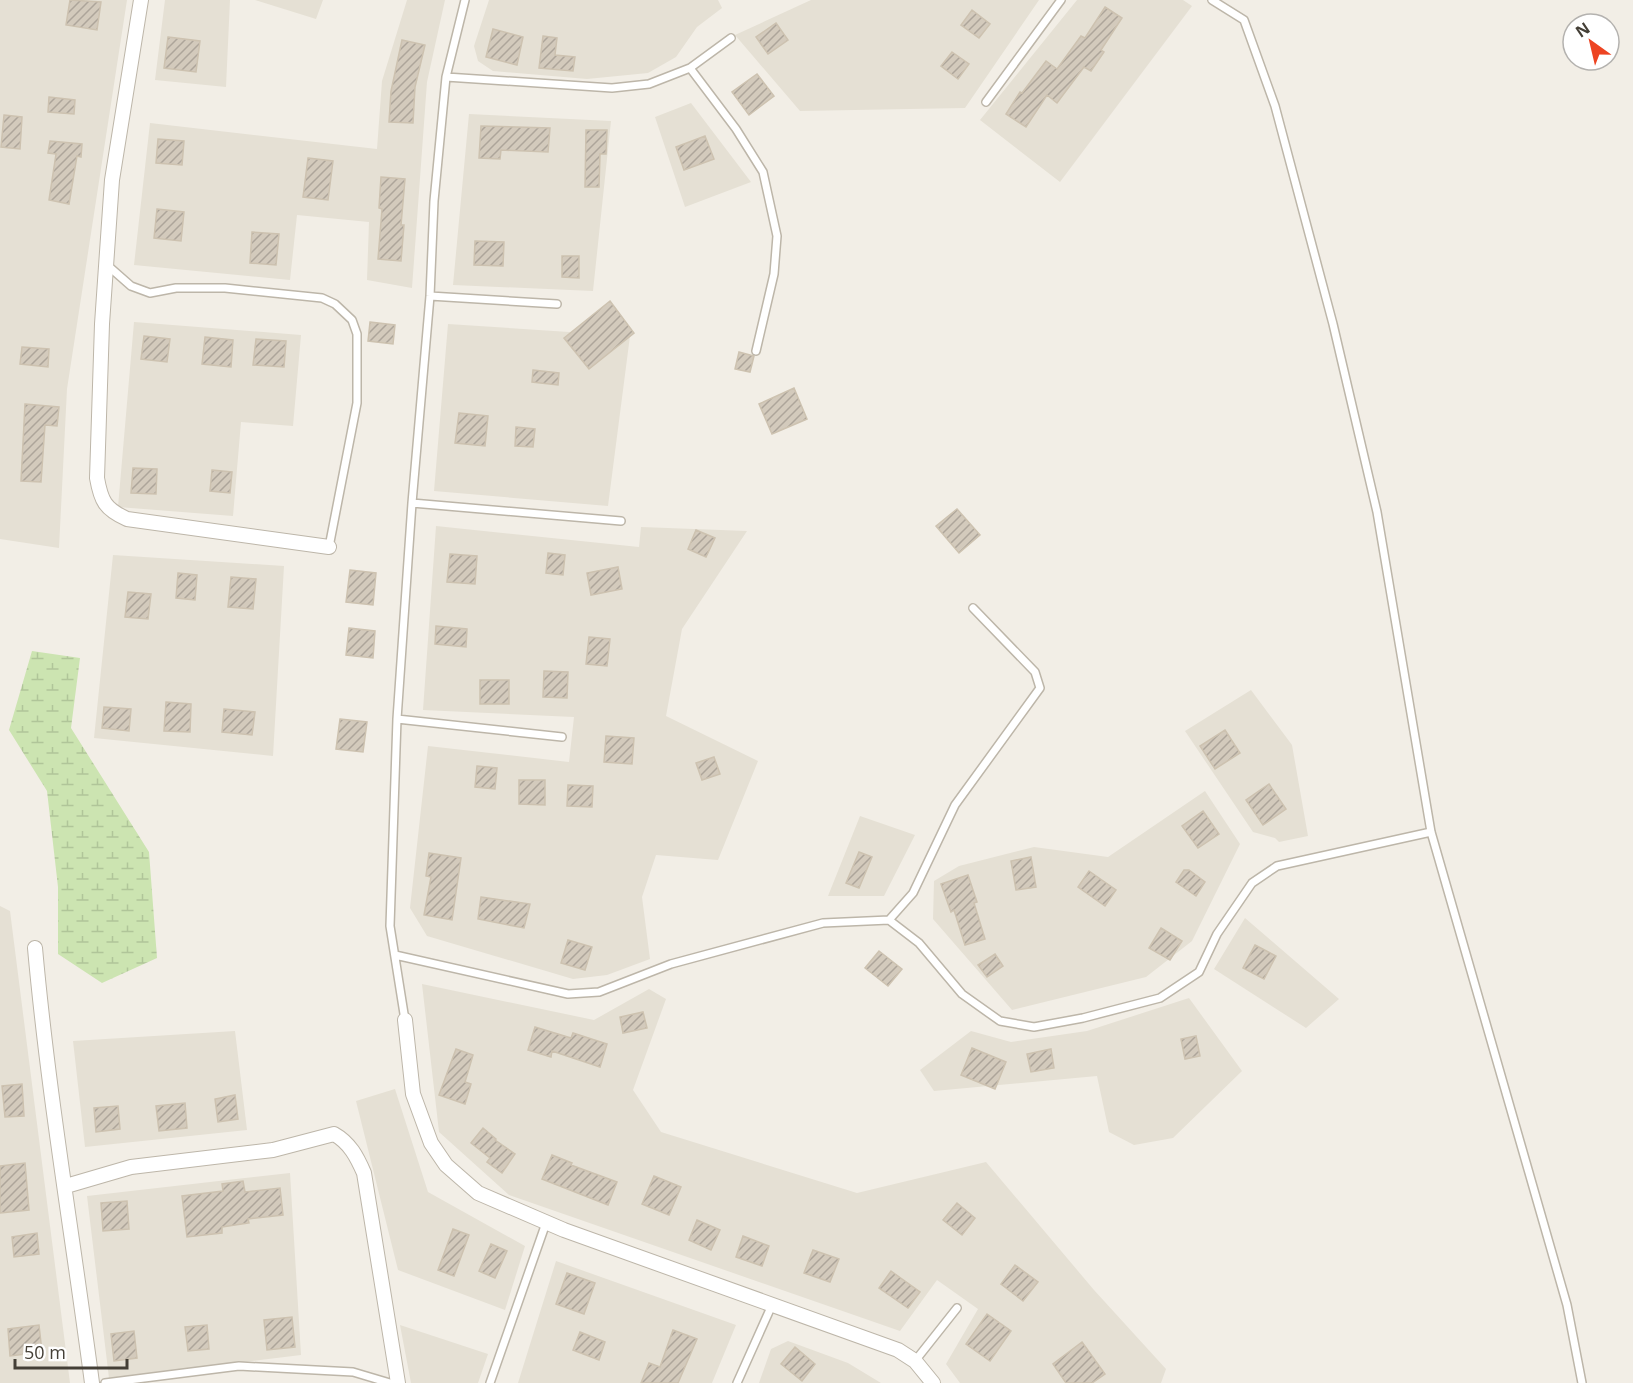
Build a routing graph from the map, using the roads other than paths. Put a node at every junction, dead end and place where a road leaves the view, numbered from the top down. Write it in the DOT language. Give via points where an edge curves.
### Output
graph roads {
  1 [pos="141,0"];
  2 [pos="465,0"];
  3 [pos="1061,0"];
  4 [pos="1212,0"];
  5 [pos="731,38"];
  6 [pos="690,68"];
  7 [pos="446,77"];
  8 [pos="986,102"];
  9 [pos="106,264"];
  10 [pos="430,296"];
  11 [pos="557,304"];
  12 [pos="756,351"];
  13 [pos="412,503"];
  14 [pos="621,521"];
  15 [pos="329,547"];
  16 [pos="973,608"];
  17 [pos="397,719"];
  18 [pos="562,737"];
  19 [pos="1431,832"];
  20 [pos="889,920"];
  21 [pos="35,948"];
  22 [pos="395,955"];
  23 [pos="405,1020"];
  24 [pos="66,1186"];
  25 [pos="546,1223"];
  26 [pos="772,1305"];
  27 [pos="957,1308"];
  28 [pos="915,1361"];
  29 [pos="92,1383"];
  30 [pos="105,1383"];
  31 [pos="390,1383"];
  32 [pos="398,1383"];
  33 [pos="490,1383"];
  34 [pos="737,1383"];
  35 [pos="933,1383"];
  36 [pos="1582,1383"];
  1 -- 9 [label="street" via="112,180"];
  2 -- 7 [label="lane"];
  3 -- 8 [label="lane"];
  4 -- 19 [label="lane" via="1244,20 1275,106 1330,312 1377,512"];
  5 -- 6 [label="lane"];
  6 -- 7 [label="lane" via="649,84 612,88"];
  6 -- 12 [label="lane" via="764,172 777,236 774,274"];
  7 -- 10 [label="lane"];
  9 -- 15 [label="street" via="97,478 100,496 111,511 127,519"];
  9 -- 15 [label="lane" via="131,286 150,292 225,288 322,298 352,320 357,334 357,403"];
  10 -- 11 [label="lane"];
  10 -- 13 [label="lane"];
  13 -- 14 [label="lane"];
  13 -- 17 [label="lane"];
  16 -- 20 [label="lane" via="1035,672 1040,688 955,805 913,893"];
  17 -- 18 [label="lane"];
  17 -- 22 [label="lane" via="390,926"];
  19 -- 20 [label="lane" via="1277,866 1252,883 1217,934 1199,972 1160,998 1034,1027 1000,1021 962,994 919,943"];
  19 -- 36 [label="lane" via="1567,1305"];
  20 -- 22 [label="lane" via="823,922 671,964 599,992 568,994"];
  21 -- 24 [label="street" via="44,1045"];
  22 -- 23 [label="lane"];
  23 -- 25 [label="street" via="412,1094 432,1143 446,1165 478,1193"];
  24 -- 29 [label="street"];
  24 -- 32 [label="street" via="131,1167 273,1150 334,1134 345,1140 364,1173"];
  25 -- 26 [label="street"];
  25 -- 33 [label="lane"];
  26 -- 28 [label="street" via="898,1350"];
  26 -- 34 [label="lane"];
  27 -- 28 [label="lane"];
  28 -- 35 [label="street"];
  30 -- 31 [label="lane" via="239,1366 353,1372"];
}
